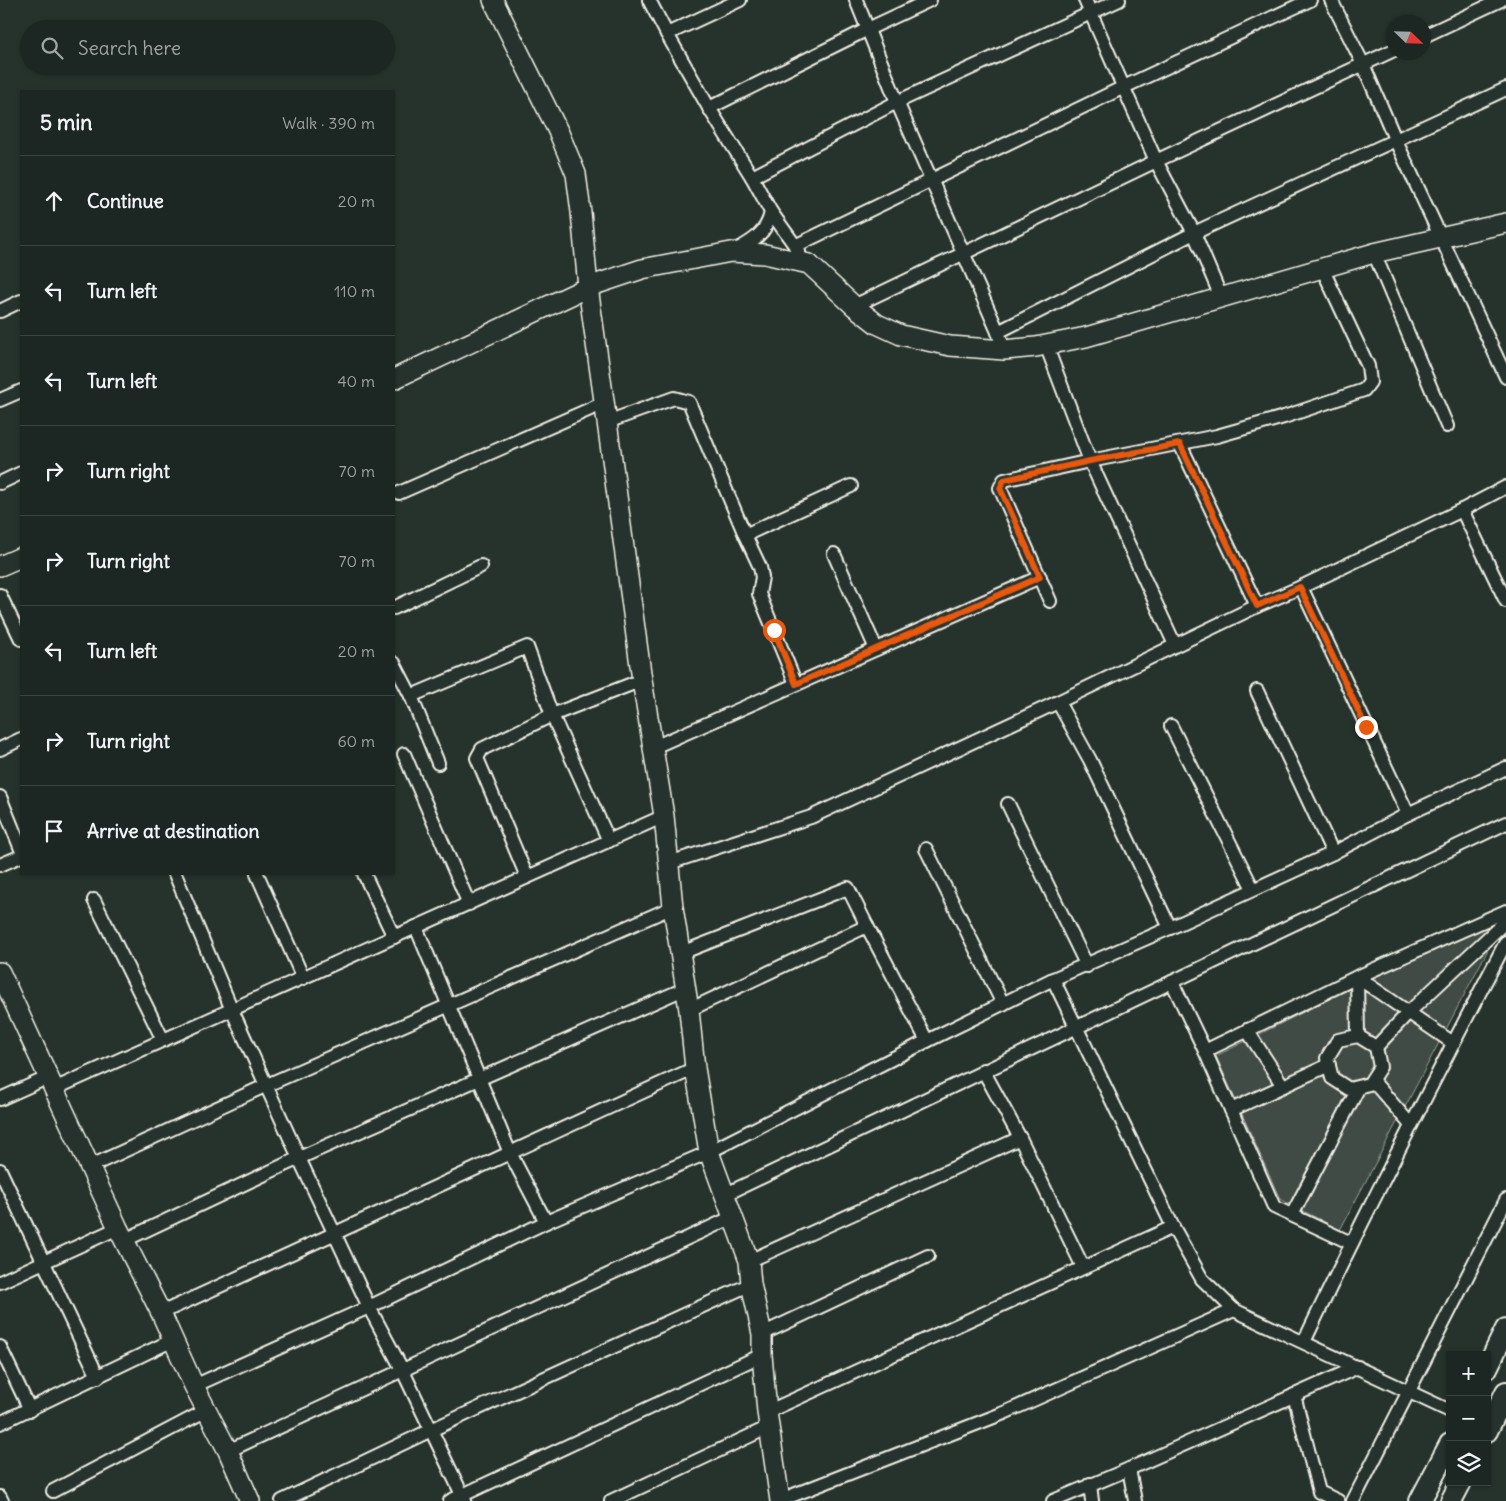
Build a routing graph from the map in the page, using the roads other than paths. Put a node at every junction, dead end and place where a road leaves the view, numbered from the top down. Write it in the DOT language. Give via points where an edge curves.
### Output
graph roads {
  1 [pos="492,0"];
  2 [pos="649,0"];
  3 [pos="740,0"];
  4 [pos="856,0"];
  5 [pos="930,0"];
  6 [pos="1085,0"];
  7 [pos="1119,0"];
  8 [pos="1310,0"];
  9 [pos="1331,0"];
  10 [pos="1501,0"];
  11 [pos="1090,14"];
  12 [pos="868,29"];
  13 [pos="1431,33"];
  14 [pos="667,34"];
  15 [pos="1386,54"];
  16 [pos="1363,64"];
  17 [pos="1124,87"];
  18 [pos="1506,89"];
  19 [pos="897,102"];
  20 [pos="709,108"];
  21 [pos="1395,139"];
  22 [pos="1156,161"];
  23 [pos="752,177"];
  24 [pos="932,179"];
  25 [pos="771,212"];
  26 [pos="1506,223"];
  27 [pos="1194,233"];
  28 [pos="1441,237"];
  29 [pos="795,246"];
  30 [pos="731,252"];
  31 [pos="1374,253"];
  32 [pos="964,254"];
  33 [pos="808,264"];
  34 [pos="1322,268"];
  35 [pos="588,287"];
  36 [pos="1221,297"];
  37 [pos="20,301"];
  38 [pos="854,306"];
  39 [pos="0,311"];
  40 [pos="998,332"];
  41 [pos="1046,345"];
  42 [pos="1004,350"];
  43 [pos="1506,377"];
  44 [pos="395,379"];
  45 [pos="20,390"];
  46 [pos="0,400"];
  47 [pos="604,403"];
  48 [pos="607,422"];
  49 [pos="1447,426"];
  50 [pos="1180,444"];
  51 [pos="1090,461"];
  52 [pos="20,473"];
  53 [pos="0,483"];
  54 [pos="851,486"];
  55 [pos="1506,487"];
  56 [pos="399,493"];
  57 [pos="1462,510"];
  58 [pos="745,535"];
  59 [pos="834,554"];
  60 [pos="20,556"];
  61 [pos="0,566"];
  62 [pos="482,566"];
  63 [pos="1040,577"];
  64 [pos="1300,587"];
  65 [pos="0,595"];
  66 [pos="1050,601"];
  67 [pos="1506,601"];
  68 [pos="1257,606"];
  69 [pos="395,608"];
  70 [pos="20,637"];
  71 [pos="1175,645"];
  72 [pos="876,649"];
  73 [pos="395,668"];
  74 [pos="642,680"];
  75 [pos="398,683"];
  76 [pos="796,684"];
  77 [pos="1257,691"];
  78 [pos="411,696"];
  79 [pos="1058,702"];
  80 [pos="552,715"];
  81 [pos="1171,726"];
  82 [pos="20,739"];
  83 [pos="654,747"];
  84 [pos="0,749"];
  85 [pos="404,754"];
  86 [pos="438,764"];
  87 [pos="1506,768"];
  88 [pos="0,797"];
  89 [pos="1008,804"];
  90 [pos="1408,814"];
  91 [pos="664,816"];
  92 [pos="1506,823"];
  93 [pos="609,841"];
  94 [pos="20,846"];
  95 [pos="926,849"];
  96 [pos="1333,852"];
  97 [pos="20,856"];
  98 [pos="669,863"];
  99 [pos="0,866"];
  100 [pos="175,875"];
  101 [pos="257,875"];
  102 [pos="364,875"];
  103 [pos="527,877"];
  104 [pos="1253,889"];
  105 [pos="94,900"];
  106 [pos="469,904"];
  107 [pos="673,907"];
  108 [pos="1506,911"];
  109 [pos="1506,921"];
  110 [pos="867,926"];
  111 [pos="416,927"];
  112 [pos="1170,928"];
  113 [pos="394,937"];
  114 [pos="1506,942"];
  115 [pos="680,953"];
  116 [pos="1087,966"];
  117 [pos="0,972"];
  118 [pos="1357,977"];
  119 [pos="303,978"];
  120 [pos="1053,980"];
  121 [pos="1172,982"];
  122 [pos="684,989"];
  123 [pos="1003,1004"];
  124 [pos="448,1005"];
  125 [pos="232,1010"];
  126 [pos="689,1010"];
  127 [pos="1409,1012"];
  128 [pos="1076,1027"];
  129 [pos="1247,1030"];
  130 [pos="1358,1036"];
  131 [pos="163,1040"];
  132 [pos="926,1041"];
  133 [pos="1453,1043"];
  134 [pos="1376,1047"];
  135 [pos="1205,1051"];
  136 [pos="1329,1065"];
  137 [pos="695,1068"];
  138 [pos="983,1070"];
  139 [pos="479,1079"];
  140 [pos="1372,1080"];
  141 [pos="52,1083"];
  142 [pos="267,1085"];
  143 [pos="1283,1086"];
  144 [pos="1360,1087"];
  145 [pos="0,1099"];
  146 [pos="1231,1110"];
  147 [pos="1410,1124"];
  148 [pos="1020,1138"];
  149 [pos="709,1152"];
  150 [pos="510,1153"];
  151 [pos="300,1158"];
  152 [pos="90,1167"];
  153 [pos="0,1170"];
  154 [pos="724,1195"];
  155 [pos="1506,1200"];
  156 [pos="733,1216"];
  157 [pos="1292,1216"];
  158 [pos="546,1222"];
  159 [pos="1173,1227"];
  160 [pos="335,1233"];
  161 [pos="121,1234"];
  162 [pos="1351,1243"];
  163 [pos="928,1256"];
  164 [pos="749,1261"];
  165 [pos="44,1262"];
  166 [pos="1083,1267"];
  167 [pos="0,1282"];
  168 [pos="751,1284"];
  169 [pos="369,1307"];
  170 [pos="1234,1310"];
  171 [pos="161,1313"];
  172 [pos="1506,1329"];
  173 [pos="762,1334"];
  174 [pos="173,1340"];
  175 [pos="1304,1342"];
  176 [pos="0,1347"];
  177 [pos="762,1356"];
  178 [pos="1491,1360"];
  179 [pos="1358,1367"];
  180 [pos="402,1368"];
  181 [pos="98,1377"];
  182 [pos="194,1386"];
  183 [pos="1409,1390"];
  184 [pos="1506,1392"];
  185 [pos="1294,1395"];
  186 [pos="1446,1409"];
  187 [pos="30,1410"];
  188 [pos="207,1410"];
  189 [pos="768,1419"];
  190 [pos="0,1423"];
  191 [pos="1491,1423"];
  192 [pos="431,1430"];
  193 [pos="228,1451"];
  194 [pos="1446,1452"];
  195 [pos="1129,1469"];
  196 [pos="1090,1484"];
  197 [pos="1459,1486"];
  198 [pos="53,1491"];
  199 [pos="0,1497"];
  200 [pos="459,1499"];
  201 [pos="2,1501"];
  202 [pos="250,1501"];
  203 [pos="282,1501"];
  204 [pos="611,1501"];
  205 [pos="780,1501"];
  206 [pos="1053,1501"];
  207 [pos="1092,1501"];
  208 [pos="1135,1501"];
  209 [pos="1338,1501"];
  210 [pos="1353,1501"];
  211 [pos="1420,1501"];
  212 [pos="1451,1501"];
  1 -- 35 [label="street" via="559,133 576,174"];
  2 -- 14 [label="street"];
  3 -- 14 [label="street"];
  4 -- 12 [label="street"];
  5 -- 12 [label="street"];
  6 -- 11 [label="street"];
  7 -- 11 [label="street"];
  8 -- 17 [label="street"];
  9 -- 16 [label="street"];
  10 -- 13 [label="street"];
  11 -- 17 [label="street"];
  11 -- 19 [label="street"];
  12 -- 19 [label="street"];
  12 -- 20 [label="street"];
  14 -- 20 [label="street"];
  15 -- 16 [label="street"];
  16 -- 21 [label="street"];
  16 -- 22 [label="street"];
  17 -- 22 [label="street"];
  17 -- 24 [label="street"];
  18 -- 21 [label="street"];
  19 -- 23 [label="street"];
  19 -- 24 [label="street"];
  20 -- 23 [label="street"];
  21 -- 27 [label="street"];
  21 -- 28 [label="street"];
  22 -- 27 [label="street"];
  22 -- 32 [label="street"];
  23 -- 25 [label="street"];
  24 -- 29 [label="street"];
  24 -- 32 [label="street"];
  25 -- 29 [label="street"];
  25 -- 30 [label="street" via="759,236"];
  26 -- 28 [label="street"];
  27 -- 36 [label="street"];
  27 -- 40 [label="street"];
  28 -- 31 [label="street"];
  28 -- 43 [label="street"];
  29 -- 33 [label="street"];
  30 -- 33 [label="street" via="765,254"];
  30 -- 35 [label="street" via="642,269"];
  31 -- 34 [label="street"];
  31 -- 49 [label="street"];
  32 -- 38 [label="street"];
  32 -- 40 [label="street"];
  33 -- 38 [label="street"];
  34 -- 36 [label="street"];
  34 -- 50 [label="street" via="1368,366 1370,382 1364,390 1284,418"];
  35 -- 44 [label="street"];
  35 -- 47 [label="street"];
  36 -- 41 [label="street" via="1086,337"];
  37 -- 39 [label="street"];
  38 -- 42 [label="street" via="877,324 901,335 950,346"];
  40 -- 42 [label="street"];
  41 -- 42 [label="street"];
  41 -- 51 [label="street"];
  45 -- 46 [label="street"];
  47 -- 48 [label="street"];
  47 -- 56 [label="street"];
  48 -- 58 [label="street" via="674,398 689,402"];
  48 -- 74 [label="street"];
  50 -- 51 [label="street"];
  50 -- 68 [label="street"];
  51 -- 63 [label="street" via="1004,480 1000,488"];
  51 -- 71 [label="street"];
  52 -- 53 [label="street"];
  54 -- 58 [label="street"];
  55 -- 57 [label="street"];
  57 -- 64 [label="street"];
  57 -- 67 [label="street"];
  58 -- 76 [label="street" via="760,567 759,594"];
  59 -- 72 [label="street"];
  60 -- 61 [label="street"];
  62 -- 69 [label="street"];
  63 -- 66 [label="street"];
  63 -- 72 [label="street"];
  64 -- 68 [label="street"];
  64 -- 90 [label="street"];
  65 -- 70 [label="street"];
  68 -- 71 [label="street"];
  71 -- 79 [label="street"];
  72 -- 76 [label="street"];
  73 -- 75 [label="street"];
  74 -- 80 [label="street"];
  74 -- 83 [label="street"];
  75 -- 78 [label="street"];
  76 -- 83 [label="street"];
  77 -- 96 [label="street"];
  78 -- 80 [label="street" via="527,647"];
  78 -- 86 [label="street"];
  79 -- 98 [label="street" via="811,817"];
  79 -- 112 [label="street" via="1090,760"];
  80 -- 93 [label="street"];
  80 -- 103 [label="street" via="482,749 477,758"];
  81 -- 104 [label="street"];
  82 -- 84 [label="street"];
  83 -- 91 [label="street"];
  85 -- 106 [label="street"];
  87 -- 90 [label="street"];
  88 -- 94 [label="street"];
  89 -- 116 [label="street"];
  90 -- 96 [label="street"];
  91 -- 93 [label="street"];
  91 -- 98 [label="street"];
  92 -- 121 [label="street"];
  93 -- 103 [label="street"];
  95 -- 123 [label="street"];
  96 -- 104 [label="street"];
  97 -- 99 [label="street"];
  98 -- 107 [label="street"];
  100 -- 125 [label="street"];
  101 -- 119 [label="street"];
  102 -- 113 [label="street"];
  103 -- 106 [label="street"];
  104 -- 112 [label="street"];
  105 -- 131 [label="street"];
  106 -- 111 [label="street"];
  107 -- 115 [label="street"];
  107 -- 124 [label="street"];
  108 -- 118 [label="street"];
  109 -- 127 [label="street"];
  110 -- 115 [label="street" via="848,888"];
  110 -- 126 [label="street"];
  110 -- 132 [label="street"];
  111 -- 113 [label="street"];
  111 -- 124 [label="street"];
  112 -- 116 [label="street"];
  113 -- 119 [label="street"];
  114 -- 133 [label="street"];
  115 -- 122 [label="street"];
  116 -- 120 [label="street"];
  117 -- 141 [label="street"];
  118 -- 127 [label="street"];
  118 -- 129 [label="street"];
  118 -- 130 [label="street"];
  119 -- 125 [label="street"];
  120 -- 123 [label="street"];
  120 -- 128 [label="street"];
  121 -- 128 [label="street"];
  121 -- 135 [label="street"];
  122 -- 126 [label="street"];
  122 -- 139 [label="street"];
  123 -- 132 [label="street"];
  124 -- 139 [label="street"];
  124 -- 142 [label="street"];
  125 -- 131 [label="street"];
  125 -- 142 [label="street"];
  126 -- 137 [label="street"];
  127 -- 133 [label="street"];
  127 -- 134 [label="street"];
  128 -- 138 [label="street"];
  128 -- 159 [label="street"];
  129 -- 135 [label="street"];
  129 -- 143 [label="street"];
  130 -- 134 [label="street"];
  130 -- 136 [label="street" via="1338,1040 1327,1058"];
  131 -- 141 [label="street"];
  132 -- 149 [label="street"];
  133 -- 147 [label="street"];
  134 -- 140 [label="street" via="1380,1067"];
  135 -- 146 [label="street"];
  136 -- 143 [label="street"];
  136 -- 144 [label="street" via="1332,1078 1349,1089"];
  137 -- 149 [label="street"];
  137 -- 150 [label="street"];
  138 -- 148 [label="street"];
  138 -- 154 [label="street"];
  139 -- 150 [label="street"];
  139 -- 151 [label="street"];
  140 -- 144 [label="street"];
  140 -- 147 [label="street"];
  141 -- 145 [label="street"];
  141 -- 152 [label="street"];
  142 -- 151 [label="street"];
  142 -- 152 [label="street"];
  143 -- 146 [label="street"];
  144 -- 157 [label="street"];
  146 -- 157 [label="street" via="1274,1207"];
  147 -- 162 [label="street"];
  148 -- 164 [label="street"];
  148 -- 166 [label="street"];
  149 -- 154 [label="street"];
  149 -- 158 [label="street"];
  150 -- 158 [label="street"];
  150 -- 160 [label="street"];
  151 -- 160 [label="street"];
  151 -- 161 [label="street"];
  152 -- 161 [label="street"];
  153 -- 165 [label="street"];
  154 -- 156 [label="street"];
  155 -- 183 [label="street"];
  156 -- 164 [label="street"];
  156 -- 180 [label="street"];
  157 -- 162 [label="street"];
  158 -- 169 [label="street"];
  159 -- 166 [label="street"];
  159 -- 170 [label="street" via="1202,1279"];
  160 -- 169 [label="street"];
  160 -- 171 [label="street"];
  161 -- 165 [label="street"];
  161 -- 171 [label="street"];
  162 -- 175 [label="street"];
  163 -- 173 [label="street"];
  164 -- 168 [label="street"];
  165 -- 167 [label="street"];
  165 -- 181 [label="street"];
  166 -- 189 [label="street"];
  168 -- 173 [label="street"];
  168 -- 192 [label="street"];
  169 -- 180 [label="street"];
  169 -- 182 [label="street"];
  170 -- 175 [label="street"];
  170 -- 205 [label="street" via="1004,1413"];
  171 -- 174 [label="street"];
  172 -- 178 [label="main road"];
  173 -- 177 [label="street"];
  174 -- 181 [label="street"];
  174 -- 182 [label="street"];
  175 -- 179 [label="street"];
  176 -- 187 [label="street"];
  177 -- 189 [label="street"];
  177 -- 200 [label="street"];
  179 -- 183 [label="street"];
  179 -- 185 [label="street"];
  180 -- 192 [label="street"];
  180 -- 193 [label="street"];
  181 -- 187 [label="street"];
  182 -- 188 [label="street"];
  183 -- 186 [label="street"];
  183 -- 210 [label="street"];
  184 -- 191 [label="main road"];
  185 -- 195 [label="street"];
  185 -- 209 [label="street" via="1319,1492"];
  187 -- 190 [label="street"];
  188 -- 193 [label="street"];
  188 -- 198 [label="street"];
  189 -- 204 [label="street"];
  189 -- 205 [label="street"];
  192 -- 200 [label="street"];
  192 -- 203 [label="street"];
  193 -- 202 [label="street"];
  194 -- 211 [label="main road"];
  195 -- 196 [label="street"];
  195 -- 208 [label="street"];
  196 -- 206 [label="street"];
  196 -- 207 [label="street"];
  197 -- 212 [label="main road"];
  199 -- 201 [label="street"];
}
